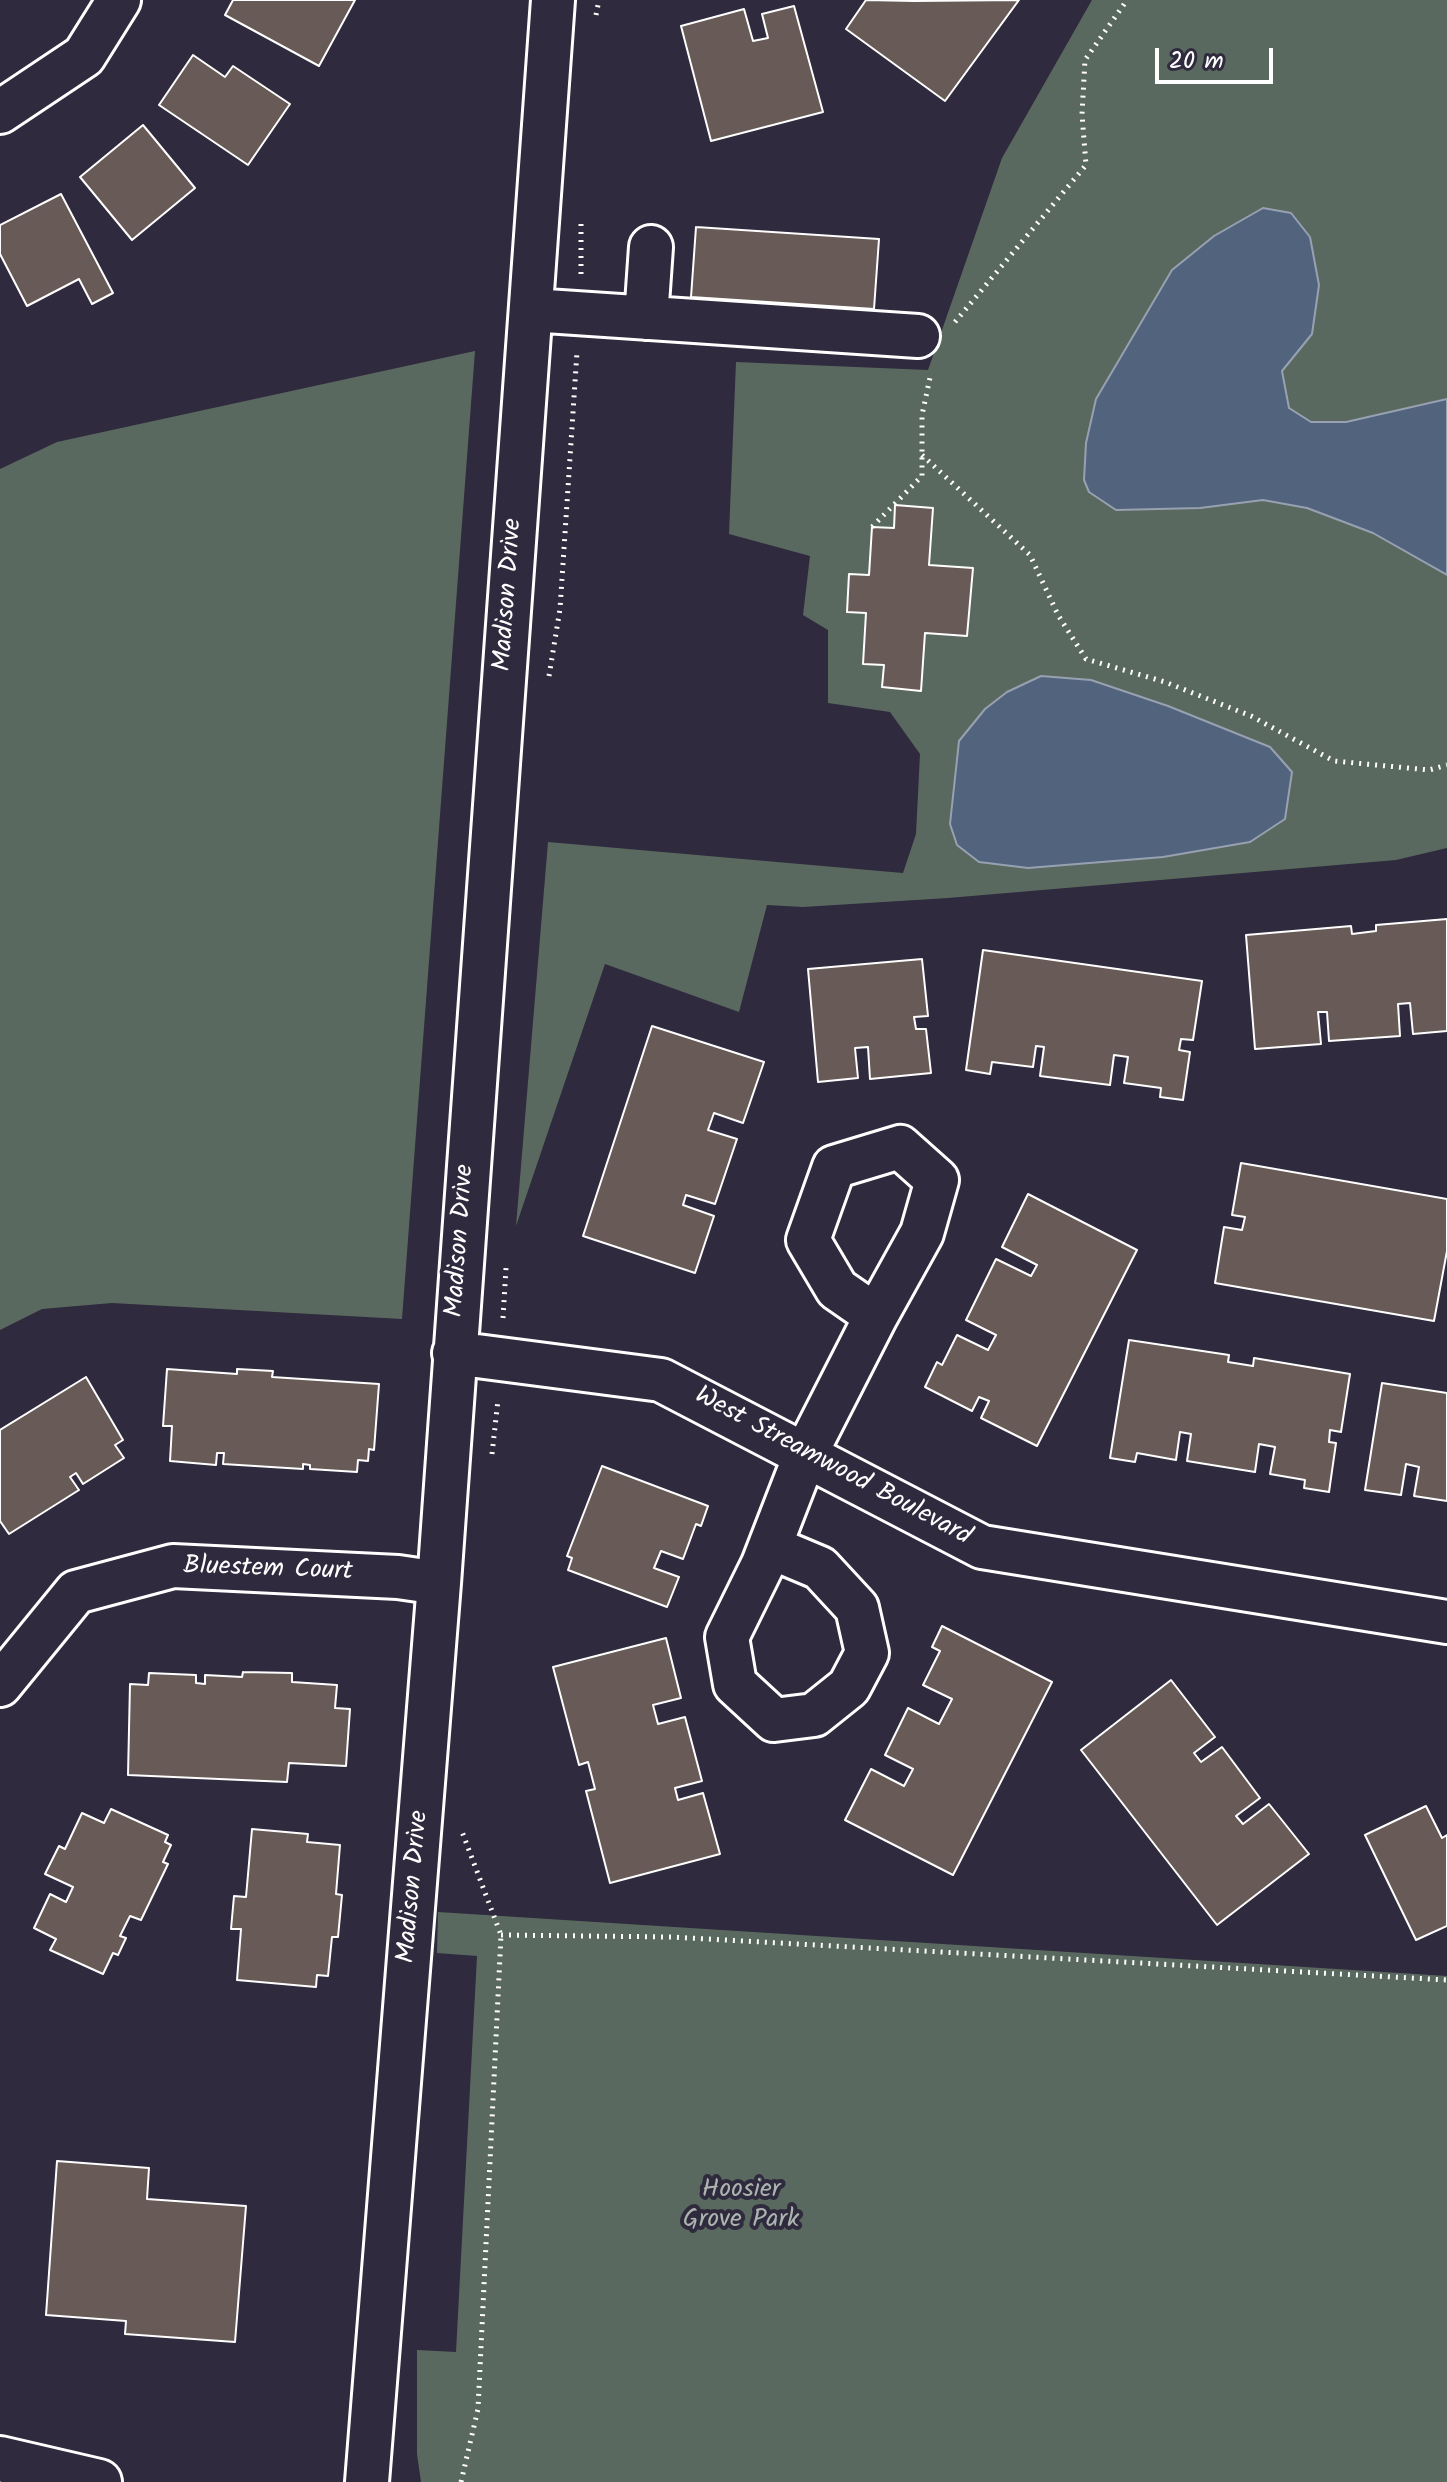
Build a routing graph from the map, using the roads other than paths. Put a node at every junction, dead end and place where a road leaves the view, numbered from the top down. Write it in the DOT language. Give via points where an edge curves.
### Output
graph roads {
  1 [pos="119,0"];
  2 [pos="553,0"];
  3 [pos="0,112"];
  4 [pos="651,247"];
  5 [pos="531,310"];
  6 [pos="646,318"];
  7 [pos="935,339"];
  8 [pos="876,1316"];
  9 [pos="454,1353"];
  10 [pos="806,1453"];
  11 [pos="770,1547"];
  12 [pos="439,1583"];
  13 [pos="1447,1622"];
  14 [pos="0,1685"];
  15 [pos="0,2459"];
  16 [pos="99,2482"];
  17 [pos="367,2482"];
  1 -- 3 [label="street" via="84,56"];
  2 -- 5 [label="street, Madison Drive"];
  4 -- 6 [label="street"];
  5 -- 6 [label="street"];
  5 -- 9 [label="street, Madison Drive"];
  6 -- 7 [label="street"];
  8 -- 10 [label="street"];
  9 -- 10 [label="street, West Streamwood Boulevard" via="661,1380"];
  9 -- 12 [label="street, Madison Drive"];
  10 -- 11 [label="street"];
  10 -- 13 [label="street, West Streamwood Boulevard" via="982,1547"];
  12 -- 14 [label="street, Bluestem Court" via="173,1566 76,1592"];
  12 -- 17 [label="street, Madison Drive"];
  15 -- 16 [label="main road"];
}
